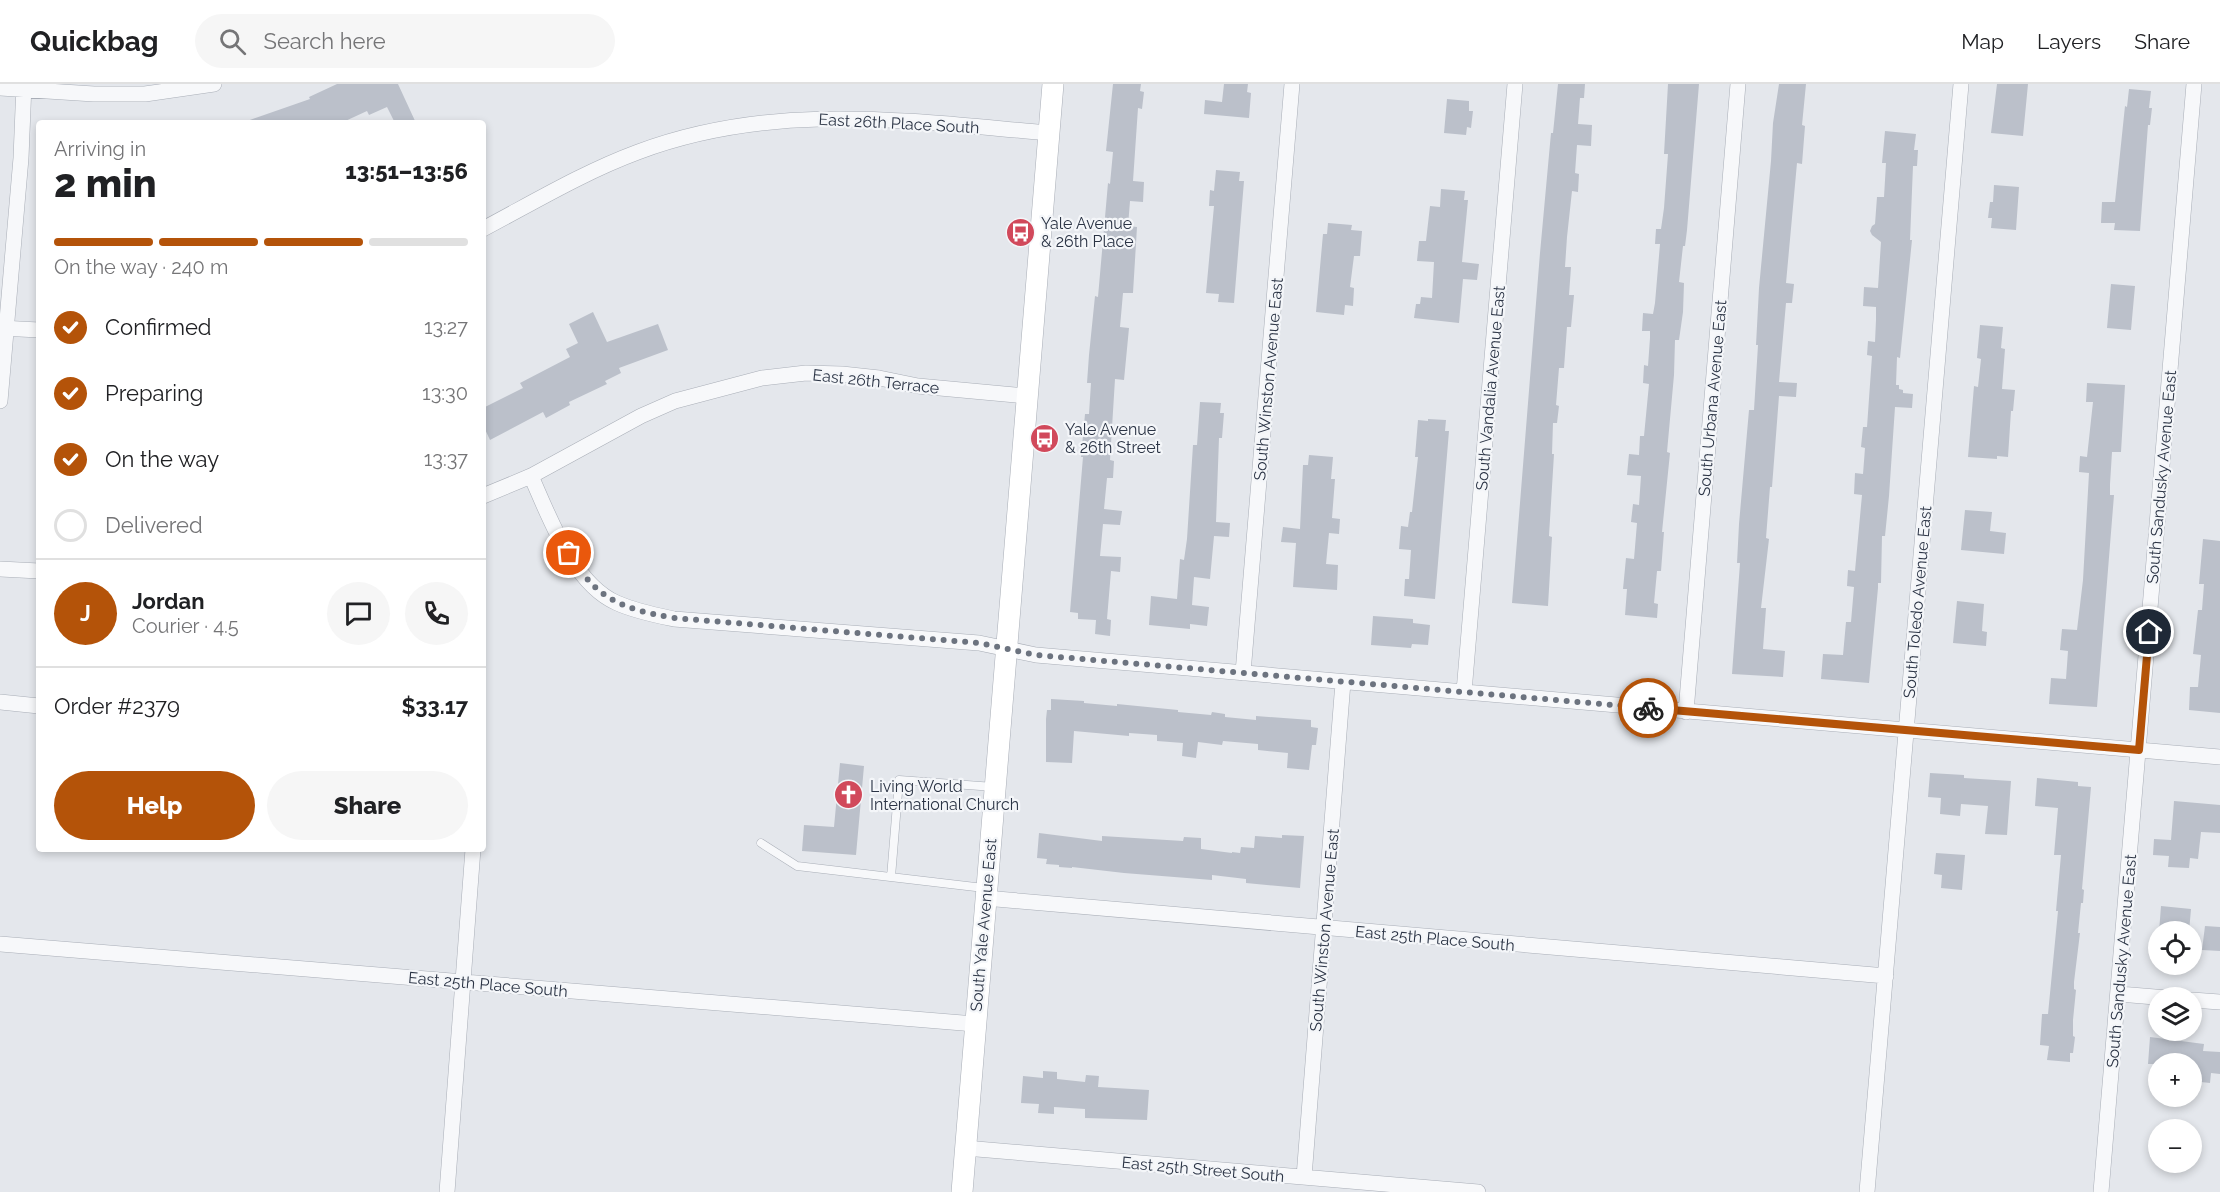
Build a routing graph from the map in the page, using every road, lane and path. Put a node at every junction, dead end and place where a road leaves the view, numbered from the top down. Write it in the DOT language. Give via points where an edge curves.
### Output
graph roads {
  1 [pos="214,84"];
  2 [pos="1053,84"];
  3 [pos="1292,84"];
  4 [pos="1515,84"];
  5 [pos="1738,84"];
  6 [pos="1961,84"];
  7 [pos="2194,84"];
  8 [pos="24,87"];
  9 [pos="0,88"];
  10 [pos="1048,133"];
  11 [pos="486,227"];
  12 [pos="3,328"];
  13 [pos="36,330"];
  14 [pos="1026,396"];
  15 [pos="0,401"];
  16 [pos="531,476"];
  17 [pos="486,495"];
  18 [pos="0,569"];
  19 [pos="36,571"];
  20 [pos="1005,648"];
  21 [pos="1243,673"];
  22 [pos="1343,682"];
  23 [pos="1464,692"];
  24 [pos="0,702"];
  25 [pos="36,706"];
  26 [pos="1686,712"];
  27 [pos="1907,730"];
  28 [pos="2139,750"];
  29 [pos="2220,757"];
  30 [pos="994,787"];
  31 [pos="761,843"];
  32 [pos="473,852"];
  33 [pos="891,877"];
  34 [pos="985,893"];
  35 [pos="1324,929"];
  36 [pos="0,944"];
  37 [pos="1886,976"];
  38 [pos="464,982"];
  39 [pos="2119,994"];
  40 [pos="2148,996"];
  41 [pos="2202,1000"];
  42 [pos="2220,1002"];
  43 [pos="975,1024"];
  44 [pos="965,1148"];
  45 [pos="1304,1177"];
  46 [pos="447,1192"];
  47 [pos="962,1192"];
  48 [pos="1478,1192"];
  49 [pos="1867,1192"];
  50 [pos="2101,1192"];
  1 -- 8 [label="street" via="145,94"];
  2 -- 10 [label="main road, South Yale Avenue East"];
  3 -- 21 [label="street, South Winston Avenue East"];
  4 -- 23 [label="street, South Vandalia Avenue East"];
  5 -- 26 [label="street, South Urbana Avenue East"];
  6 -- 27 [label="street, South Toledo Avenue East"];
  7 -- 28 [label="street, South Sandusky Avenue East"];
  8 -- 9 [label="street"];
  8 -- 12 [label="street" via="21,158"];
  10 -- 11 [label="street, East 26th Place South" via="844,117 731,126 638,152 585,174"];
  10 -- 14 [label="main road, South Yale Avenue East"];
  12 -- 13 [label="street"];
  12 -- 15 [label="street"];
  14 -- 16 [label="street, East 26th Terrace" via="842,374 762,378 675,401"];
  14 -- 20 [label="main road, South Yale Avenue East"];
  16 -- 17 [label="street, East 26th Terrace"];
  16 -- 20 [label="street" via="577,568 614,603 674,618"];
  18 -- 19 [label="street"];
  20 -- 21 [label="street" via="1036,655"];
  20 -- 30 [label="main road, South Yale Avenue East"];
  21 -- 22 [label="street"];
  22 -- 23 [label="street"];
  22 -- 35 [label="street, South Winston Avenue East"];
  23 -- 26 [label="street"];
  24 -- 25 [label="street"];
  26 -- 27 [label="street"];
  27 -- 28 [label="street"];
  27 -- 37 [label="street, South Toledo Avenue East"];
  28 -- 29 [label="street"];
  28 -- 39 [label="street, South Sandusky Avenue East"];
  30 -- 33 [label="lane" via="898,780"];
  30 -- 34 [label="main road, South Yale Avenue East"];
  31 -- 33 [label="lane" via="797,866"];
  32 -- 38 [label="street"];
  33 -- 34 [label="lane"];
  34 -- 35 [label="street, East 25th Place South"];
  34 -- 43 [label="main road, South Yale Avenue East"];
  35 -- 37 [label="street, East 25th Place South"];
  35 -- 45 [label="street, South Winston Avenue East"];
  36 -- 38 [label="street, East 25th Place South"];
  37 -- 49 [label="street, South Toledo Avenue East"];
  38 -- 43 [label="street, East 25th Place South"];
  38 -- 46 [label="street"];
  39 -- 40 [label="street"];
  39 -- 50 [label="street, South Sandusky Avenue East"];
  41 -- 42 [label="street"];
  43 -- 44 [label="main road, South Yale Avenue East"];
  44 -- 45 [label="street, East 25th Street South"];
  44 -- 47 [label="main road, South Yale Avenue East"];
  45 -- 48 [label="street, East 25th Street South"];
}
